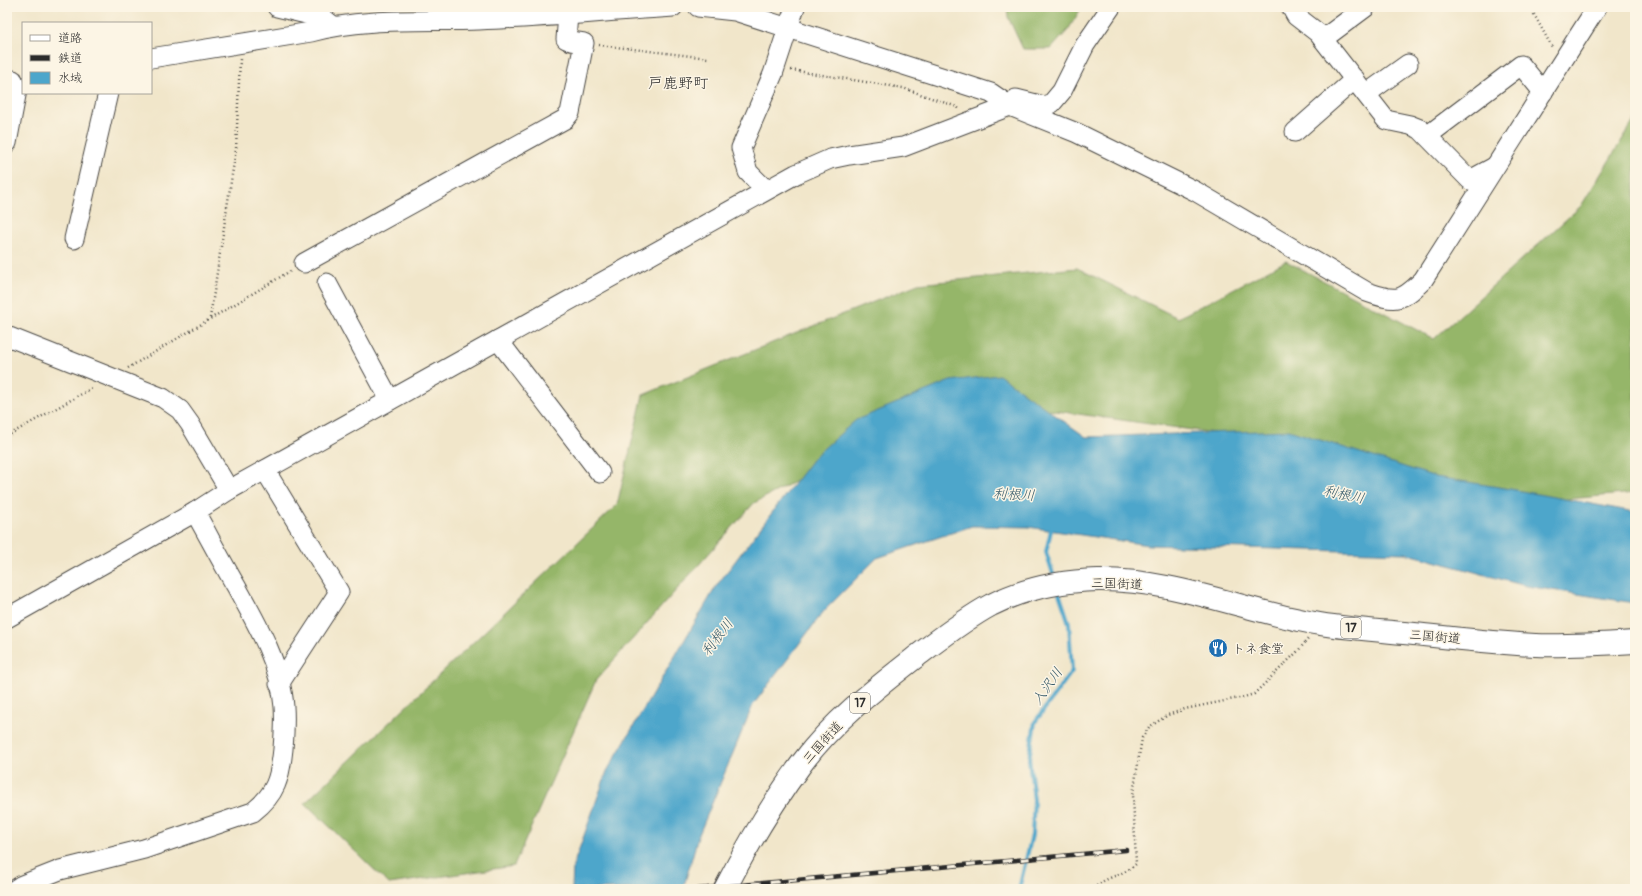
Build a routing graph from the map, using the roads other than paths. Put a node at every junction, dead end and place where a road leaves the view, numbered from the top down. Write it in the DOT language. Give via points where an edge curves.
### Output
graph roads {
  1 [pos="277,7"];
  2 [pos="673,7"];
  3 [pos="698,7"];
  4 [pos="795,7"];
  5 [pos="1111,7"];
  6 [pos="1291,7"];
  7 [pos="1366,7"];
  8 [pos="1597,7"];
  9 [pos="504,13"];
  10 [pos="400,14"];
  11 [pos="452,14"];
  12 [pos="568,15"];
  13 [pos="333,26"];
  14 [pos="787,27"];
  15 [pos="1323,39"];
  16 [pos="152,58"];
  17 [pos="1408,64"];
  18 [pos="1354,79"];
  19 [pos="14,80"];
  20 [pos="1543,92"];
  21 [pos="108,94"];
  22 [pos="1366,94"];
  23 [pos="1010,106"];
  24 [pos="1294,132"];
  25 [pos="1427,136"];
  26 [pos="7,143"];
  27 [pos="1496,166"];
  28 [pos="766,190"];
  29 [pos="74,239"];
  30 [pos="304,263"];
  31 [pos="327,283"];
  32 [pos="7,336"];
  33 [pos="498,340"];
  34 [pos="390,400"];
  35 [pos="265,470"];
  36 [pos="600,473"];
  37 [pos="229,490"];
  38 [pos="195,512"];
  39 [pos="7,618"];
  40 [pos="1635,642"];
  41 [pos="280,684"];
  42 [pos="16,889"];
  43 [pos="725,889"];
  1 -- 13 [label="street" via="323,18"];
  2 -- 12 [label="street"];
  3 -- 14 [label="street" via="735,11"];
  4 -- 14 [label="street"];
  5 -- 23 [label="street" via="1085,45 1062,90 1052,103 1044,106 1016,99"];
  6 -- 15 [label="street" via="1296,16"];
  7 -- 15 [label="street"];
  8 -- 20 [label="street"];
  9 -- 11 [label="street"];
  9 -- 12 [label="street"];
  10 -- 11 [label="street"];
  10 -- 13 [label="street"];
  12 -- 30 [label="street" via="566,39 584,43 570,114 565,119"];
  13 -- 16 [label="street" via="311,32"];
  14 -- 23 [label="street" via="991,93"];
  14 -- 28 [label="street" via="776,67 741,148 748,172"];
  15 -- 18 [label="street"];
  17 -- 22 [label="street"];
  18 -- 22 [label="street"];
  18 -- 24 [label="street"];
  19 -- 26 [label="street" via="17,90"];
  20 -- 25 [label="street" via="1521,65"];
  20 -- 27 [label="street"];
  21 -- 29 [label="street"];
  22 -- 25 [label="street" via="1386,120 1410,125 1420,129"];
  23 -- 27 [label="street" via="1077,134 1195,191 1367,292 1386,299 1398,299 1409,294 1423,280"];
  23 -- 28 [label="street" via="903,147 830,159"];
  25 -- 27 [label="street" via="1470,180"];
  28 -- 33 [label="street"];
  31 -- 34 [label="street"];
  32 -- 37 [label="street" via="163,398 180,410"];
  33 -- 34 [label="street"];
  33 -- 36 [label="street"];
  34 -- 35 [label="street"];
  35 -- 37 [label="street"];
  35 -- 41 [label="street" via="338,592"];
  37 -- 38 [label="street"];
  38 -- 39 [label="street"];
  38 -- 41 [label="street" via="260,629"];
  40 -- 43 [label="highway, 三国街道 / 17" via="1534,645 1362,630 1270,614 1209,596 1118,580 1095,580 1028,591 979,612 937,641 855,707 828,733 803,762 755,834"];
  41 -- 42 [label="street" via="284,706 282,764 276,785 262,805 232,820 144,849 60,870"];
}
